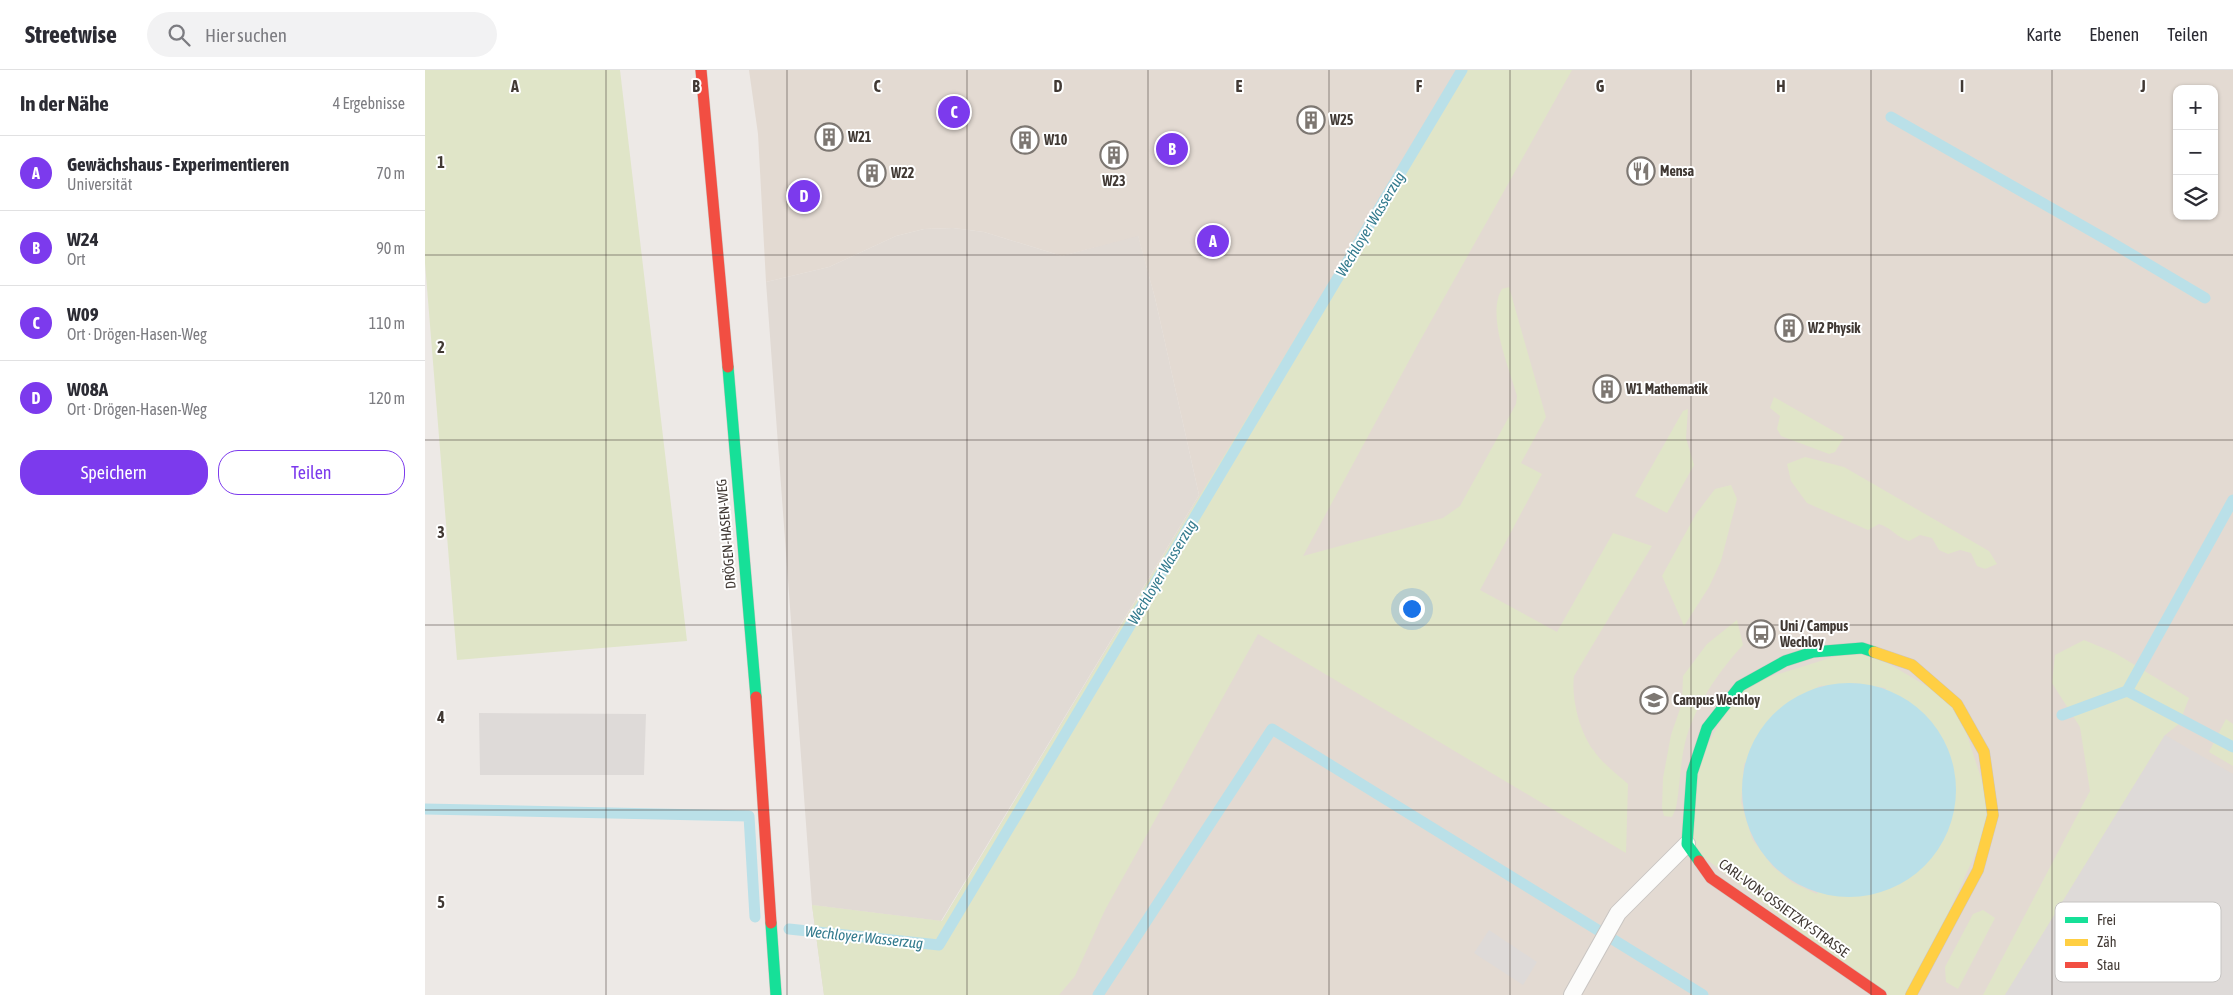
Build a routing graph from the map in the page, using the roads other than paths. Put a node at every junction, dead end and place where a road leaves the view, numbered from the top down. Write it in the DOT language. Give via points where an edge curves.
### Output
graph roads {
  1 [pos="701,70"];
  2 [pos="1687,844"];
  3 [pos="776,995"];
  4 [pos="1572,995"];
  5 [pos="1881,995"];
  6 [pos="1911,995"];
  1 -- 3 [label="street, DRÖGEN-HASEN-WEG" via="755,686"];
  2 -- 4 [label="lane" via="1618,913"];
  2 -- 5 [label="street, CARL-VON-OSSIETZKY-STRASSE" via="1711,878"];
  2 -- 6 [label="street" via="1692,773 1707,728 1740,686 1785,661 1813,652 1862,648 1912,665 1957,704 1984,752 1993,815 1978,870"];
}
